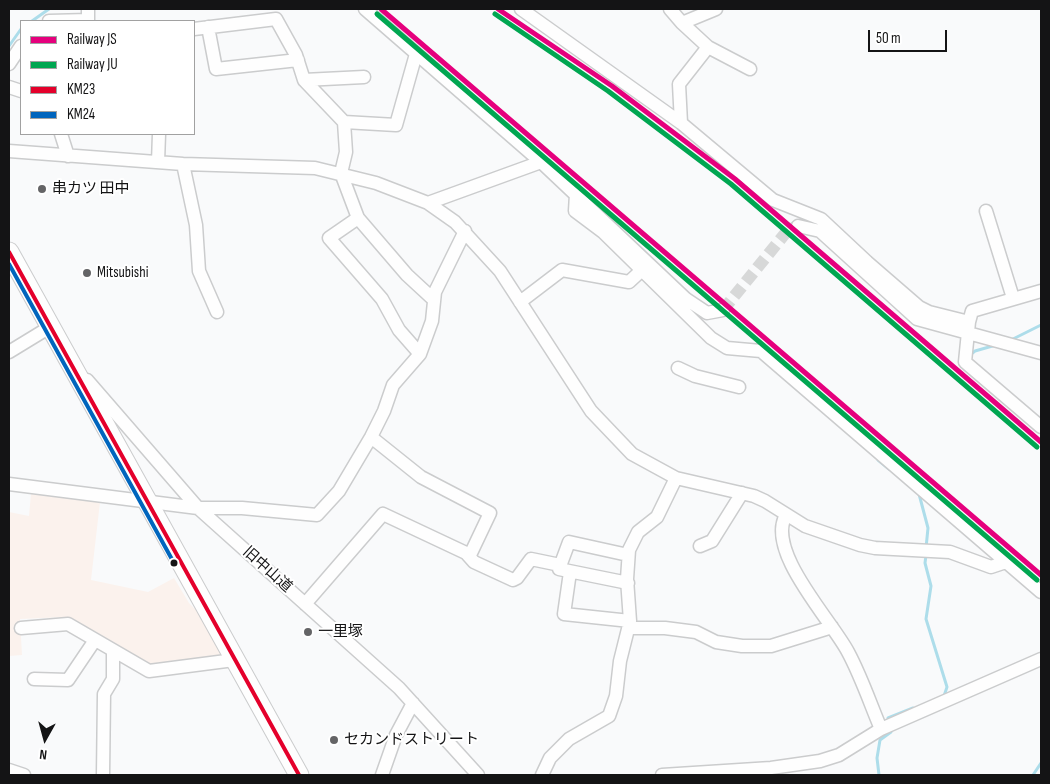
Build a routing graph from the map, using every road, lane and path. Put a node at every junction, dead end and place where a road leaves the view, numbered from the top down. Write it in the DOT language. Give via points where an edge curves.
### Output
graph roads {
  1 [pos="365,9"];
  2 [pos="521,9"];
  3 [pos="670,9"];
  4 [pos="716,9"];
  5 [pos="90,17"];
  6 [pos="59,20"];
  7 [pos="682,23"];
  8 [pos="208,27"];
  9 [pos="195,29"];
  10 [pos="708,47"];
  11 [pos="416,54"];
  12 [pos="298,60"];
  13 [pos="750,69"];
  14 [pos="364,78"];
  15 [pos="304,80"];
  16 [pos="344,122"];
  17 [pos="681,123"];
  18 [pos="61,135"];
  19 [pos="159,135"];
  20 [pos="9,151"];
  21 [pos="68,156"];
  22 [pos="158,162"];
  23 [pos="541,162"];
  24 [pos="183,164"];
  25 [pos="341,173"];
  26 [pos="576,194"];
  27 [pos="428,203"];
  28 [pos="986,211"];
  29 [pos="358,218"];
  30 [pos="798,226"];
  31 [pos="465,231"];
  32 [pos="9,252"];
  33 [pos="642,270"];
  34 [pos="1041,291"];
  35 [pos="1013,298"];
  36 [pos="433,299"];
  37 [pos="520,302"];
  38 [pos="723,310"];
  39 [pos="217,312"];
  40 [pos="968,327"];
  41 [pos="50,328"];
  42 [pos="9,352"];
  43 [pos="1041,353"];
  44 [pos="420,354"];
  45 [pos="66,356"];
  46 [pos="678,368"];
  47 [pos="739,387"];
  48 [pos="1041,428"];
  49 [pos="371,437"];
  50 [pos="676,478"];
  51 [pos="9,484"];
  52 [pos="742,493"];
  53 [pos="146,500"];
  54 [pos="198,508"];
  55 [pos="786,515"];
  56 [pos="700,546"];
  57 [pos="466,552"];
  58 [pos="628,556"];
  59 [pos="1006,562"];
  60 [pos="565,568"];
  61 [pos="628,583"];
  62 [pos="1041,592"];
  63 [pos="305,604"];
  64 [pos="629,624"];
  65 [pos="832,627"];
  66 [pos="21,628"];
  67 [pos="95,640"];
  68 [pos="114,651"];
  69 [pos="1041,659"];
  70 [pos="234,660"];
  71 [pos="34,679"];
  72 [pos="413,703"];
  73 [pos="885,727"];
  74 [pos="9,770"];
  75 [pos="24,775"];
  76 [pos="103,775"];
  77 [pos="300,775"];
  78 [pos="382,775"];
  79 [pos="478,775"];
  80 [pos="542,775"];
  81 [pos="662,775"];
  1 -- 11 [label="street"];
  2 -- 17 [label="street"];
  3 -- 7 [label="street"];
  4 -- 7 [label="street"];
  5 -- 6 [label="street"];
  7 -- 10 [label="street"];
  8 -- 9 [label="street"];
  8 -- 12 [label="street" via="276,19"];
  8 -- 12 [label="street" via="216,69"];
  10 -- 13 [label="street"];
  10 -- 17 [label="street" via="679,84"];
  11 -- 16 [label="street" via="396,124"];
  11 -- 23 [label="street"];
  12 -- 15 [label="street"];
  14 -- 15 [label="street"];
  15 -- 16 [label="street"];
  16 -- 25 [label="street" via="346,152"];
  17 -- 40 [label="street" via="773,200 821,219 920,308"];
  18 -- 21 [label="street"];
  19 -- 22 [label="street"];
  20 -- 21 [label="street"];
  21 -- 22 [label="street"];
  22 -- 24 [label="street"];
  23 -- 26 [label="street"];
  23 -- 27 [label="street"];
  24 -- 25 [label="street" via="315,168"];
  24 -- 39 [label="street" via="196,225 199,271"];
  25 -- 27 [label="street"];
  25 -- 29 [label="street"];
  26 -- 33 [label="street" via="575,211 603,232"];
  26 -- 38 [label="street" via="697,308 707,314"];
  27 -- 31 [label="street"];
  28 -- 35 [label="street"];
  29 -- 36 [label="street" via="407,275"];
  29 -- 44 [label="street" via="329,238 382,299 399,330"];
  30 -- 40 [label="street" via="820,231 917,319"];
  31 -- 36 [label="street"];
  31 -- 37 [label="street" via="500,271"];
  32 -- 41 [label="highway"];
  33 -- 37 [label="street" via="629,282 562,270"];
  33 -- 59 [label="street" via="711,338 727,348 761,351"];
  34 -- 35 [label="street"];
  35 -- 40 [label="street" via="972,312"];
  36 -- 44 [label="street" via="432,321"];
  37 -- 50 [label="street" via="590,411 632,454"];
  40 -- 43 [label="street"];
  40 -- 48 [label="street" via="965,362"];
  41 -- 42 [label="street"];
  41 -- 45 [label="highway"];
  44 -- 49 [label="street" via="393,385"];
  45 -- 53 [label="highway"];
  45 -- 54 [label="street, 旧中山道"];
  46 -- 47 [label="street" via="695,376"];
  49 -- 54 [label="street" via="339,491 317,515 242,508"];
  49 -- 57 [label="street" via="420,477 490,513 471,553"];
  50 -- 52 [label="street"];
  50 -- 58 [label="street" via="657,518 638,532"];
  51 -- 53 [label="street"];
  52 -- 55 [label="street" via="765,501"];
  52 -- 56 [label="street" via="712,541"];
  53 -- 54 [label="street"];
  53 -- 70 [label="highway"];
  54 -- 63 [label="street, 旧中山道"];
  55 -- 59 [label="street" via="860,545 955,553 991,567"];
  55 -- 65 [label="street" via="782,528 784,544 794,571"];
  57 -- 60 [label="street" via="474,562 512,580 531,559"];
  57 -- 63 [label="street" via="383,514"];
  58 -- 60 [label="street" via="569,542"];
  58 -- 61 [label="street"];
  59 -- 62 [label="street"];
  60 -- 61 [label="street"];
  60 -- 64 [label="street" via="564,614"];
  61 -- 64 [label="street"];
  63 -- 72 [label="street, 旧中山道"];
  64 -- 65 [label="street" via="696,632 716,642 742,646 771,646"];
  64 -- 80 [label="street" via="616,696 609,716 569,739 550,758"];
  65 -- 73 [label="street"];
  66 -- 67 [label="street" via="68,624"];
  67 -- 68 [label="street"];
  67 -- 71 [label="street" via="68,680"];
  68 -- 70 [label="street" via="149,672"];
  68 -- 76 [label="street" via="113,679 104,694"];
  69 -- 73 [label="street"];
  70 -- 77 [label="highway"];
  72 -- 78 [label="street" via="396,736"];
  72 -- 79 [label="street, 旧中山道"];
  73 -- 81 [label="street" via="839,755 820,761 772,768"];
  74 -- 75 [label="street"];
}
